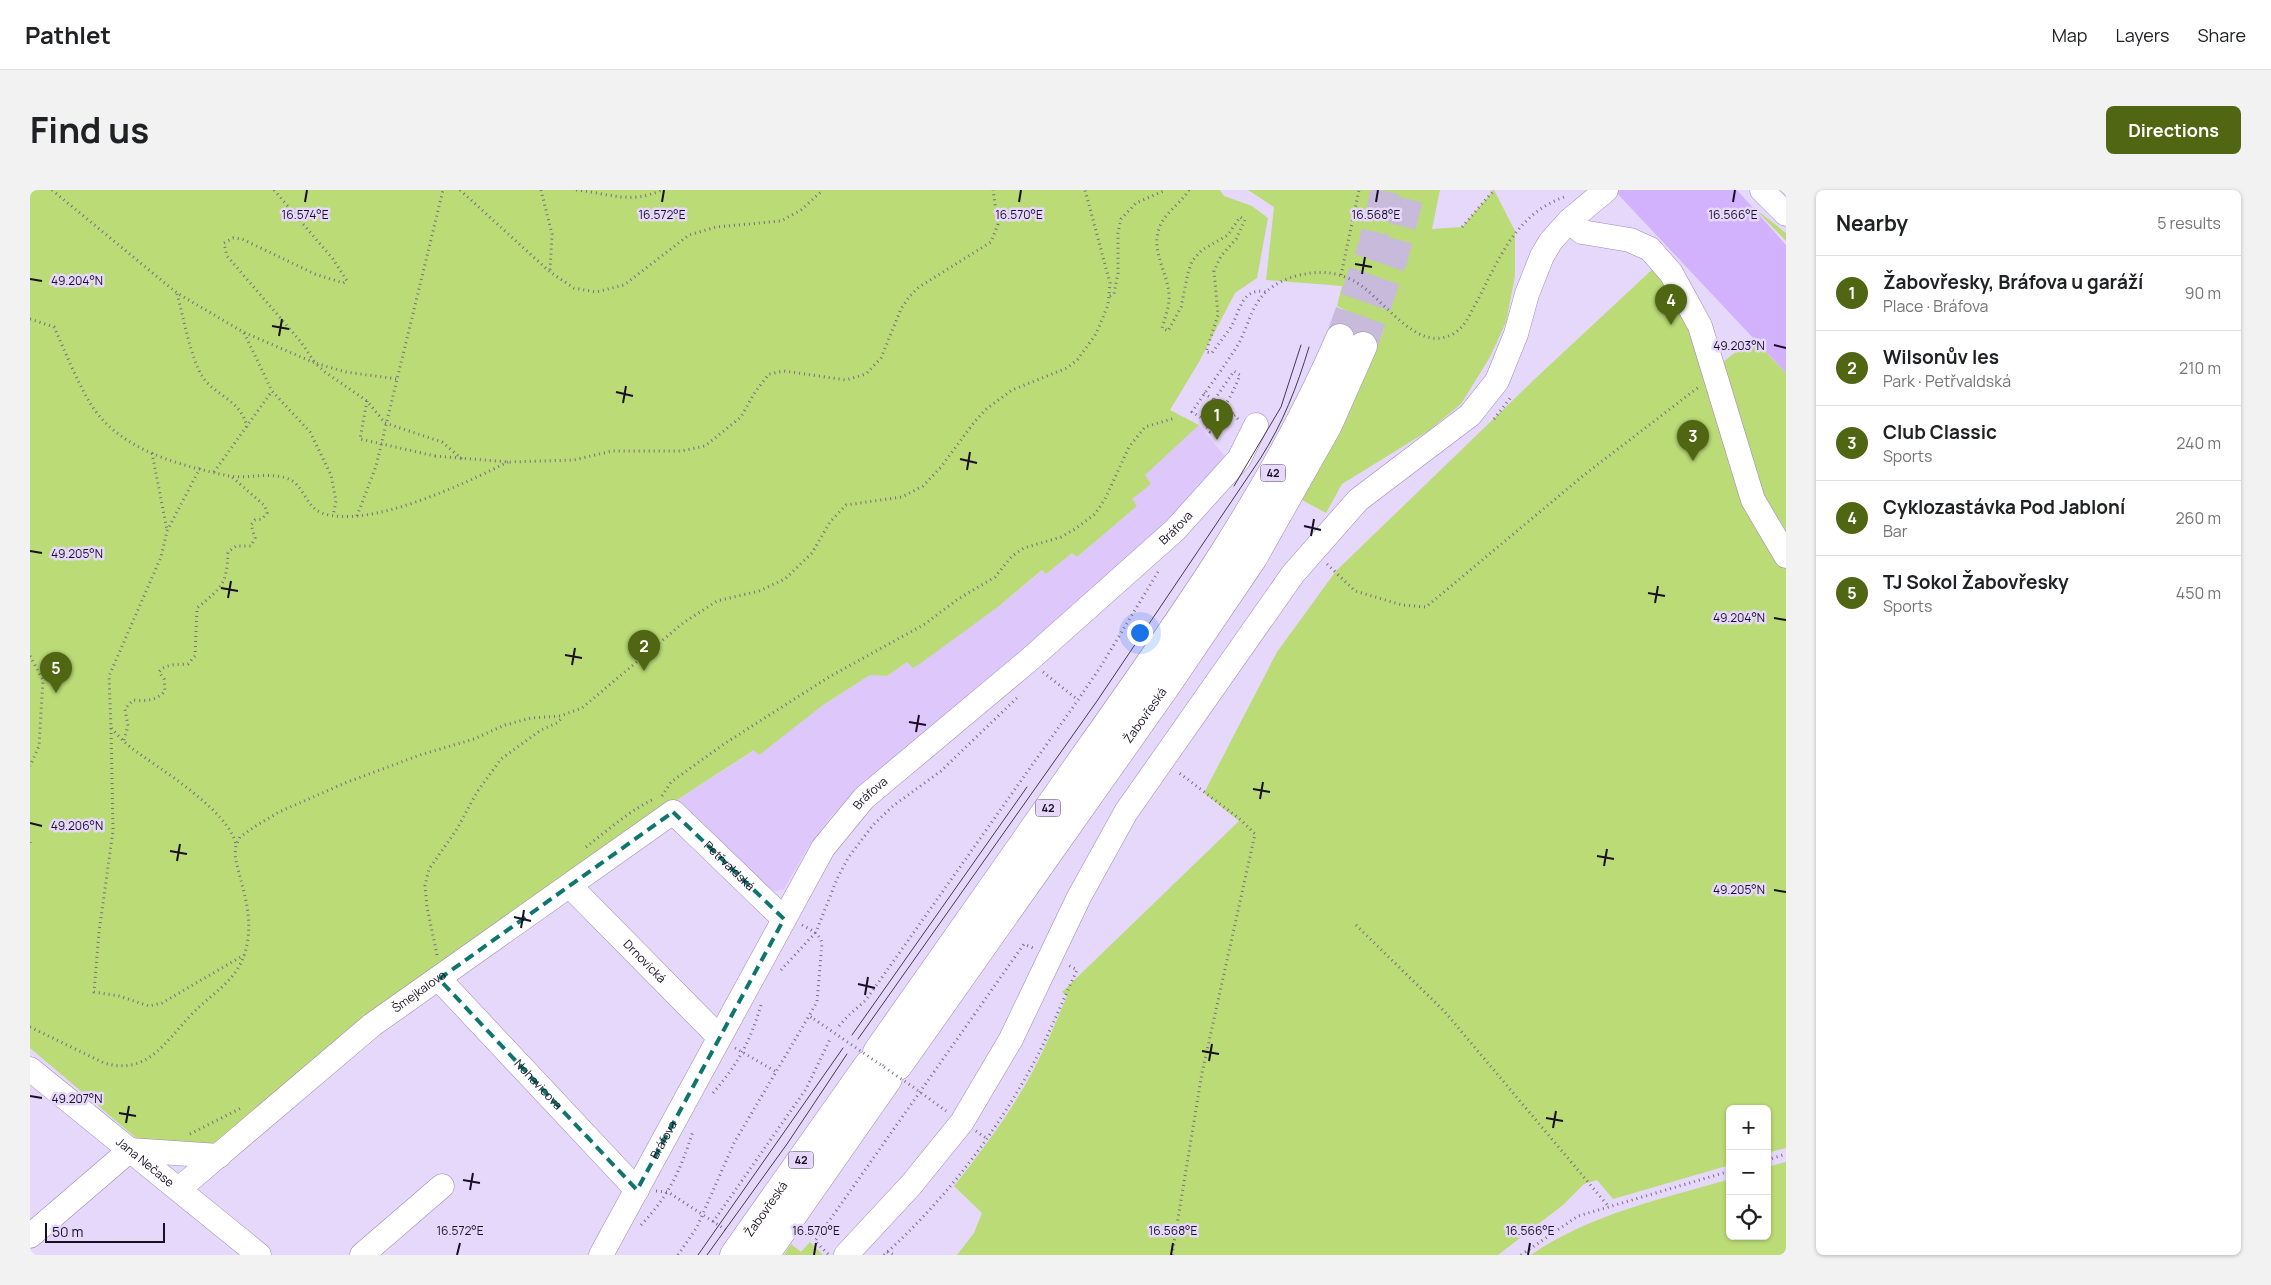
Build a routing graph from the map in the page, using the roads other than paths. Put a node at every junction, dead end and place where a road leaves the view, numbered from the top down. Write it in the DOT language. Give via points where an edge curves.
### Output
graph roads {
  1 [pos="1762,190"];
  2 [pos="1604,191"];
  3 [pos="1786,214"];
  4 [pos="1569,221"];
  5 [pos="1351,342"];
  6 [pos="1256,425"];
  7 [pos="1786,556"];
  8 [pos="673,812"];
  9 [pos="570,886"];
  10 [pos="784,919"];
  11 [pos="439,979"];
  12 [pos="719,1037"];
  13 [pos="30,1069"];
  14 [pos="889,1070"];
  15 [pos="130,1150"];
  16 [pos="219,1156"];
  17 [pos="442,1186"];
  18 [pos="179,1189"];
  19 [pos="637,1190"];
  20 [pos="30,1236"];
  21 [pos="733,1245"];
  22 [pos="259,1255"];
  23 [pos="362,1255"];
  24 [pos="601,1255"];
  25 [pos="766,1255"];
  26 [pos="846,1255"];
  1 -- 3 [label="street"];
  2 -- 4 [label="street"];
  4 -- 7 [label="street" via="1582,232 1630,240 1650,250 1672,273 1700,326 1753,500"];
  4 -- 26 [label="street" via="1542,256 1516,334 1496,381 1470,415 1358,500 1320,554 1293,574 1126,812 1079,897 1012,1040 962,1122 911,1185"];
  5 -- 14 [label="highway, Žabovřeská / 42" via="1217,564"];
  6 -- 10 [label="street, Bráfova" via="1239,458 1187,518 1040,669 864,798 823,848"];
  8 -- 9 [label="street, Šmejkalova"];
  8 -- 10 [label="street, Petřvaldská"];
  9 -- 11 [label="street, Šmejkalova"];
  9 -- 12 [label="street, Drnovická"];
  10 -- 12 [label="street, Bráfova"];
  11 -- 16 [label="street, Šmejkalova" via="372,1025"];
  11 -- 19 [label="street, Nohavicova"];
  12 -- 19 [label="street, Bráfova"];
  13 -- 15 [label="street, Jana Nečase"];
  14 -- 21 [label="highway, Žabovřeská / 42"];
  14 -- 25 [label="highway, Žabovřeská / 42"];
  15 -- 16 [label="street"];
  15 -- 18 [label="street, Jana Nečase"];
  15 -- 20 [label="street"];
  16 -- 18 [label="street, Šmejkalova"];
  17 -- 23 [label="street"];
  18 -- 22 [label="street, Jana Nečase"];
  19 -- 24 [label="street, Bráfova"];
}
